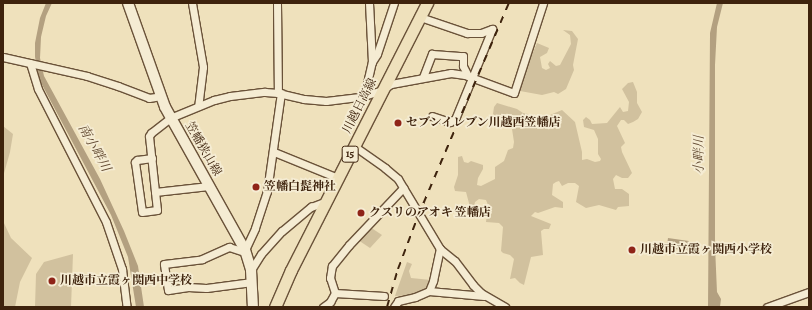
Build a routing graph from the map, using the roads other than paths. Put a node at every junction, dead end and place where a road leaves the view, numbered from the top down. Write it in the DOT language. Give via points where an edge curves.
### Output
graph roads {
  1 [pos="128,3"];
  2 [pos="192,3"];
  3 [pos="277,3"];
  4 [pos="369,3"];
  5 [pos="394,3"];
  6 [pos="427,3"];
  7 [pos="543,3"];
  8 [pos="420,17"];
  9 [pos="3,57"];
  10 [pos="372,62"];
  11 [pos="32,64"];
  12 [pos="469,76"];
  13 [pos="423,77"];
  14 [pos="382,90"];
  15 [pos="279,93"];
  16 [pos="161,96"];
  17 [pos="364,96"];
  18 [pos="198,106"];
  19 [pos="432,116"];
  20 [pos="170,118"];
  21 [pos="354,146"];
  22 [pos="274,152"];
  23 [pos="152,158"];
  24 [pos="338,178"];
  25 [pos="209,186"];
  26 [pos="404,188"];
  27 [pos="155,192"];
  28 [pos="327,201"];
  29 [pos="440,249"];
  30 [pos="245,250"];
  31 [pos="251,270"];
  32 [pos="252,282"];
  33 [pos="428,291"];
  34 [pos="809,292"];
  35 [pos="335,293"];
  36 [pos="384,296"];
  37 [pos="485,296"];
  38 [pos="127,307"];
  39 [pos="254,307"];
  40 [pos="275,307"];
  41 [pos="323,307"];
  42 [pos="394,307"];
  43 [pos="505,307"];
  44 [pos="767,307"];
  1 -- 16 [label="main road, 笠幡狭山線"];
  2 -- 18 [label="street" via="204,67"];
  3 -- 15 [label="street"];
  4 -- 10 [label="street"];
  5 -- 10 [label="street"];
  6 -- 8 [label="main road, 川越日高線 / 15"];
  7 -- 12 [label="street" via="514,93"];
  8 -- 12 [label="street" via="467,33 481,33 492,29"];
  8 -- 14 [label="main road, 川越日高線 / 15"];
  9 -- 11 [label="street"];
  10 -- 17 [label="street"];
  11 -- 16 [label="street" via="118,86 149,98"];
  11 -- 38 [label="street" via="38,88 106,222 122,269"];
  12 -- 13 [label="street" via="451,73"];
  12 -- 13 [label="street" via="463,66 463,56 432,54"];
  12 -- 19 [label="street" via="455,119 450,122"];
  13 -- 14 [label="street" via="391,84"];
  14 -- 17 [label="street"];
  14 -- 21 [label="main road, 川越日高線 / 15"];
  15 -- 17 [label="street" via="326,101"];
  15 -- 18 [label="street" via="258,92 230,96"];
  15 -- 22 [label="street"];
  16 -- 20 [label="main road, 笠幡狭山線"];
  18 -- 20 [label="street"];
  20 -- 23 [label="street" via="149,136"];
  20 -- 25 [label="main road, 笠幡狭山線"];
  21 -- 24 [label="main road, 川越日高線 / 15"];
  21 -- 26 [label="street" via="385,168"];
  22 -- 24 [label="street"];
  22 -- 30 [label="street" via="267,191"];
  23 -- 27 [label="street"];
  23 -- 27 [label="street" via="135,162 142,212 157,210"];
  24 -- 28 [label="main road, 川越日高線 / 15"];
  25 -- 27 [label="street"];
  25 -- 30 [label="main road, 笠幡狭山線"];
  26 -- 29 [label="street"];
  26 -- 35 [label="street" via="332,266 330,278"];
  28 -- 31 [label="street" via="312,207 282,231 261,254"];
  28 -- 40 [label="main road, 川越日高線 / 15"];
  29 -- 33 [label="street" via="433,281"];
  29 -- 37 [label="street" via="455,261"];
  30 -- 31 [label="main road, 笠幡狭山線"];
  30 -- 32 [label="street" via="229,247 202,259 165,263 168,290"];
  31 -- 32 [label="main road, 笠幡狭山線"];
  32 -- 39 [label="main road, 笠幡狭山線"];
  33 -- 37 [label="street"];
  33 -- 42 [label="street" via="402,299"];
  34 -- 44 [label="street"];
  35 -- 36 [label="street"];
  35 -- 41 [label="street" via="330,302"];
  37 -- 43 [label="street"];
}
